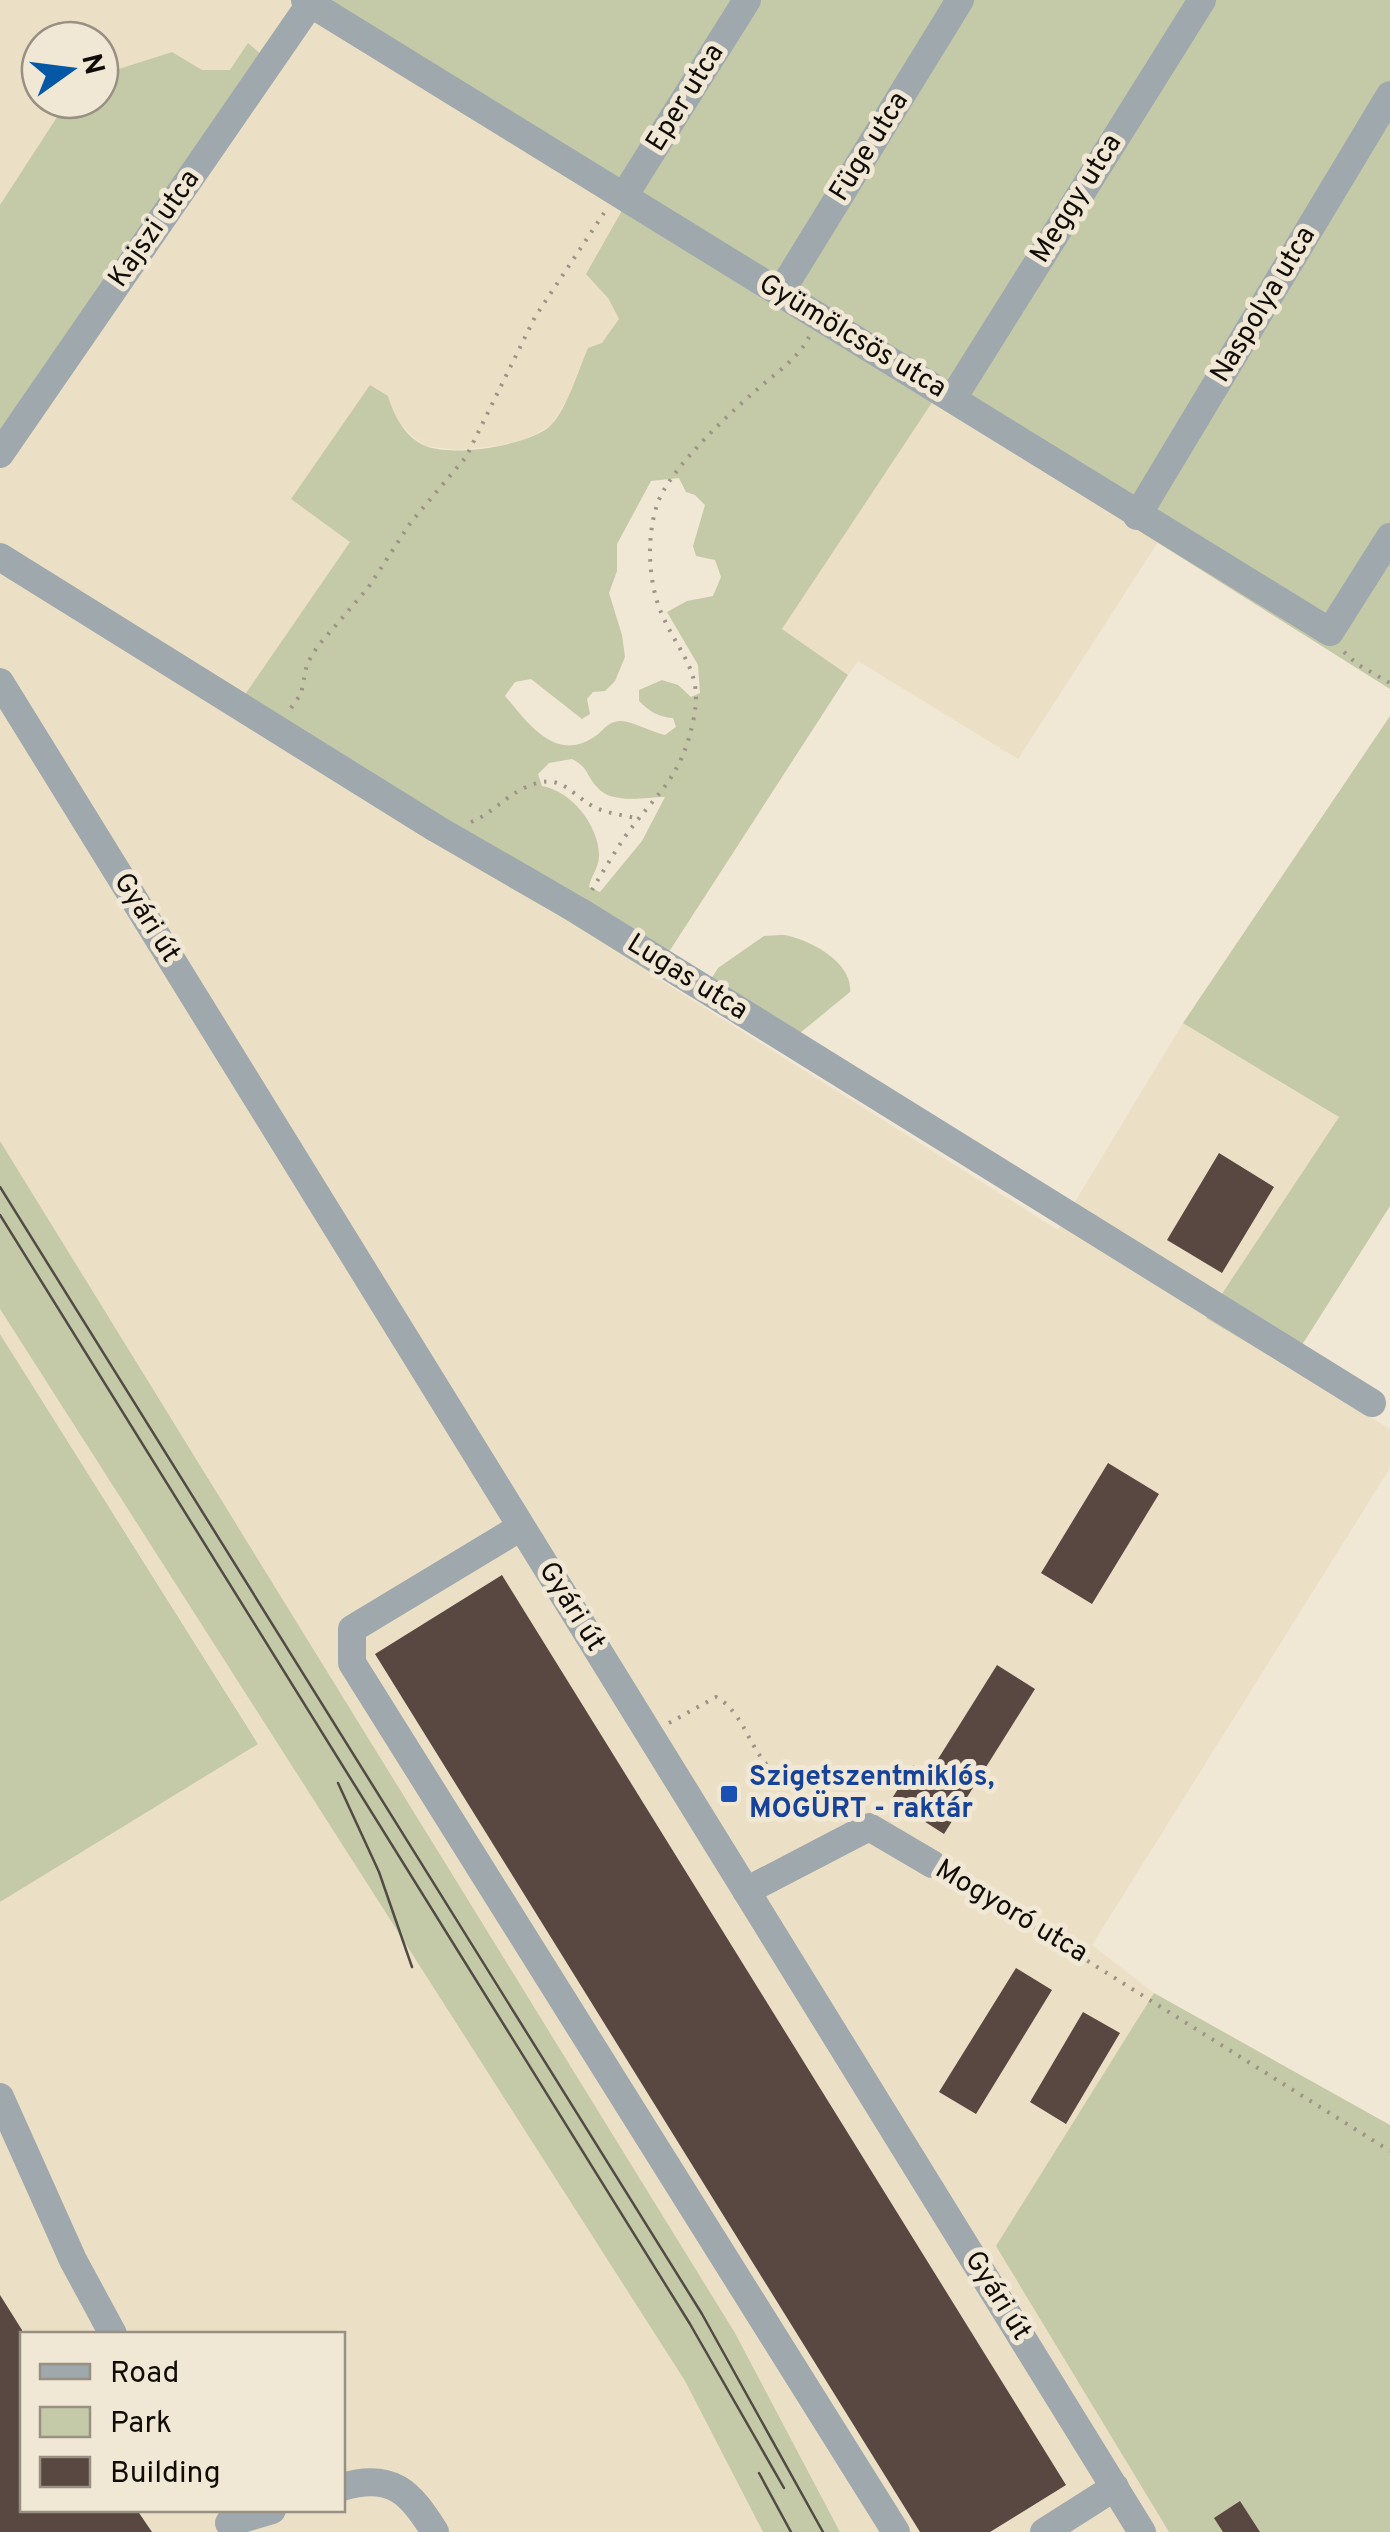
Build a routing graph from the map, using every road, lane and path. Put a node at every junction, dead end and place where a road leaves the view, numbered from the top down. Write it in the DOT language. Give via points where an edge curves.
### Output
graph roads {
  1 [pos="747,0"];
  2 [pos="960,0"];
  3 [pos="1202,0"];
  4 [pos="308,2"];
  5 [pos="1390,95"];
  6 [pos="621,194"];
  7 [pos="780,294"];
  8 [pos="819,318"];
  9 [pos="952,398"];
  10 [pos="0,454"];
  11 [pos="1137,516"];
  12 [pos="1390,538"];
  13 [pos="0,558"];
  14 [pos="1330,632"];
  15 [pos="0,682"];
  16 [pos="1390,683"];
  17 [pos="264,719"];
  18 [pos="640,818"];
  19 [pos="438,829"];
  20 [pos="579,911"];
  21 [pos="1372,1403"];
  22 [pos="521,1527"];
  23 [pos="649,1734"];
  24 [pos="869,1827"];
  25 [pos="932,1864"];
  26 [pos="746,1891"];
  27 [pos="0,2097"];
  28 [pos="1390,2151"];
  29 [pos="112,2332"];
  30 [pos="345,2487"];
  31 [pos="1115,2487"];
  32 [pos="265,2512"];
  33 [pos="228,2522"];
  34 [pos="435,2532"];
  35 [pos="896,2532"];
  36 [pos="1044,2532"];
  37 [pos="1142,2532"];
  1 -- 6 [label="street, Eper utca"];
  2 -- 7 [label="street, Füge utca"];
  3 -- 9 [label="street, Meggy utca"];
  4 -- 6 [label="street, Gyümölcsös utca"];
  4 -- 10 [label="street, Kajszi utca"];
  5 -- 11 [label="street, Naspolya utca"];
  6 -- 7 [label="street, Gyümölcsös utca"];
  6 -- 17 [label="path" via="535,317 466,457 317,647 298,701"];
  7 -- 8 [label="street, Gyümölcsös utca"];
  8 -- 9 [label="street, Gyümölcsös utca"];
  8 -- 18 [label="path" via="791,362 730,414 657,502 652,586 692,666 697,694 676,774"];
  9 -- 11 [label="street, Gyümölcsös utca"];
  11 -- 14 [label="street, Gyümölcsös utca"];
  12 -- 14 [label="street"];
  13 -- 17 [label="street, Lugas utca"];
  14 -- 16 [label="path" via="1357,664"];
  15 -- 22 [label="street, Gyári út"];
  17 -- 19 [label="street, Lugas utca"];
  18 -- 19 [label="path" via="597,808 554,781 536,782 480,818"];
  18 -- 20 [label="path"];
  19 -- 20 [label="street, Lugas utca"];
  20 -- 21 [label="street, Lugas utca"];
  22 -- 23 [label="street, Gyári út"];
  22 -- 35 [label="street" via="352,1629 352,1663"];
  23 -- 24 [label="path" via="716,1698 728,1704 764,1764 804,1795"];
  23 -- 26 [label="street, Gyári út"];
  24 -- 25 [label="street, Mogyoró utca"];
  24 -- 26 [label="street"];
  25 -- 28 [label="path, Mogyoró utca"];
  26 -- 31 [label="street, Gyári út"];
  27 -- 29 [label="street"];
  30 -- 34 [label="street" via="390,2482 416,2500"];
  31 -- 36 [label="street"];
  31 -- 37 [label="street, Gyári út"];
  32 -- 33 [label="street"];
}
